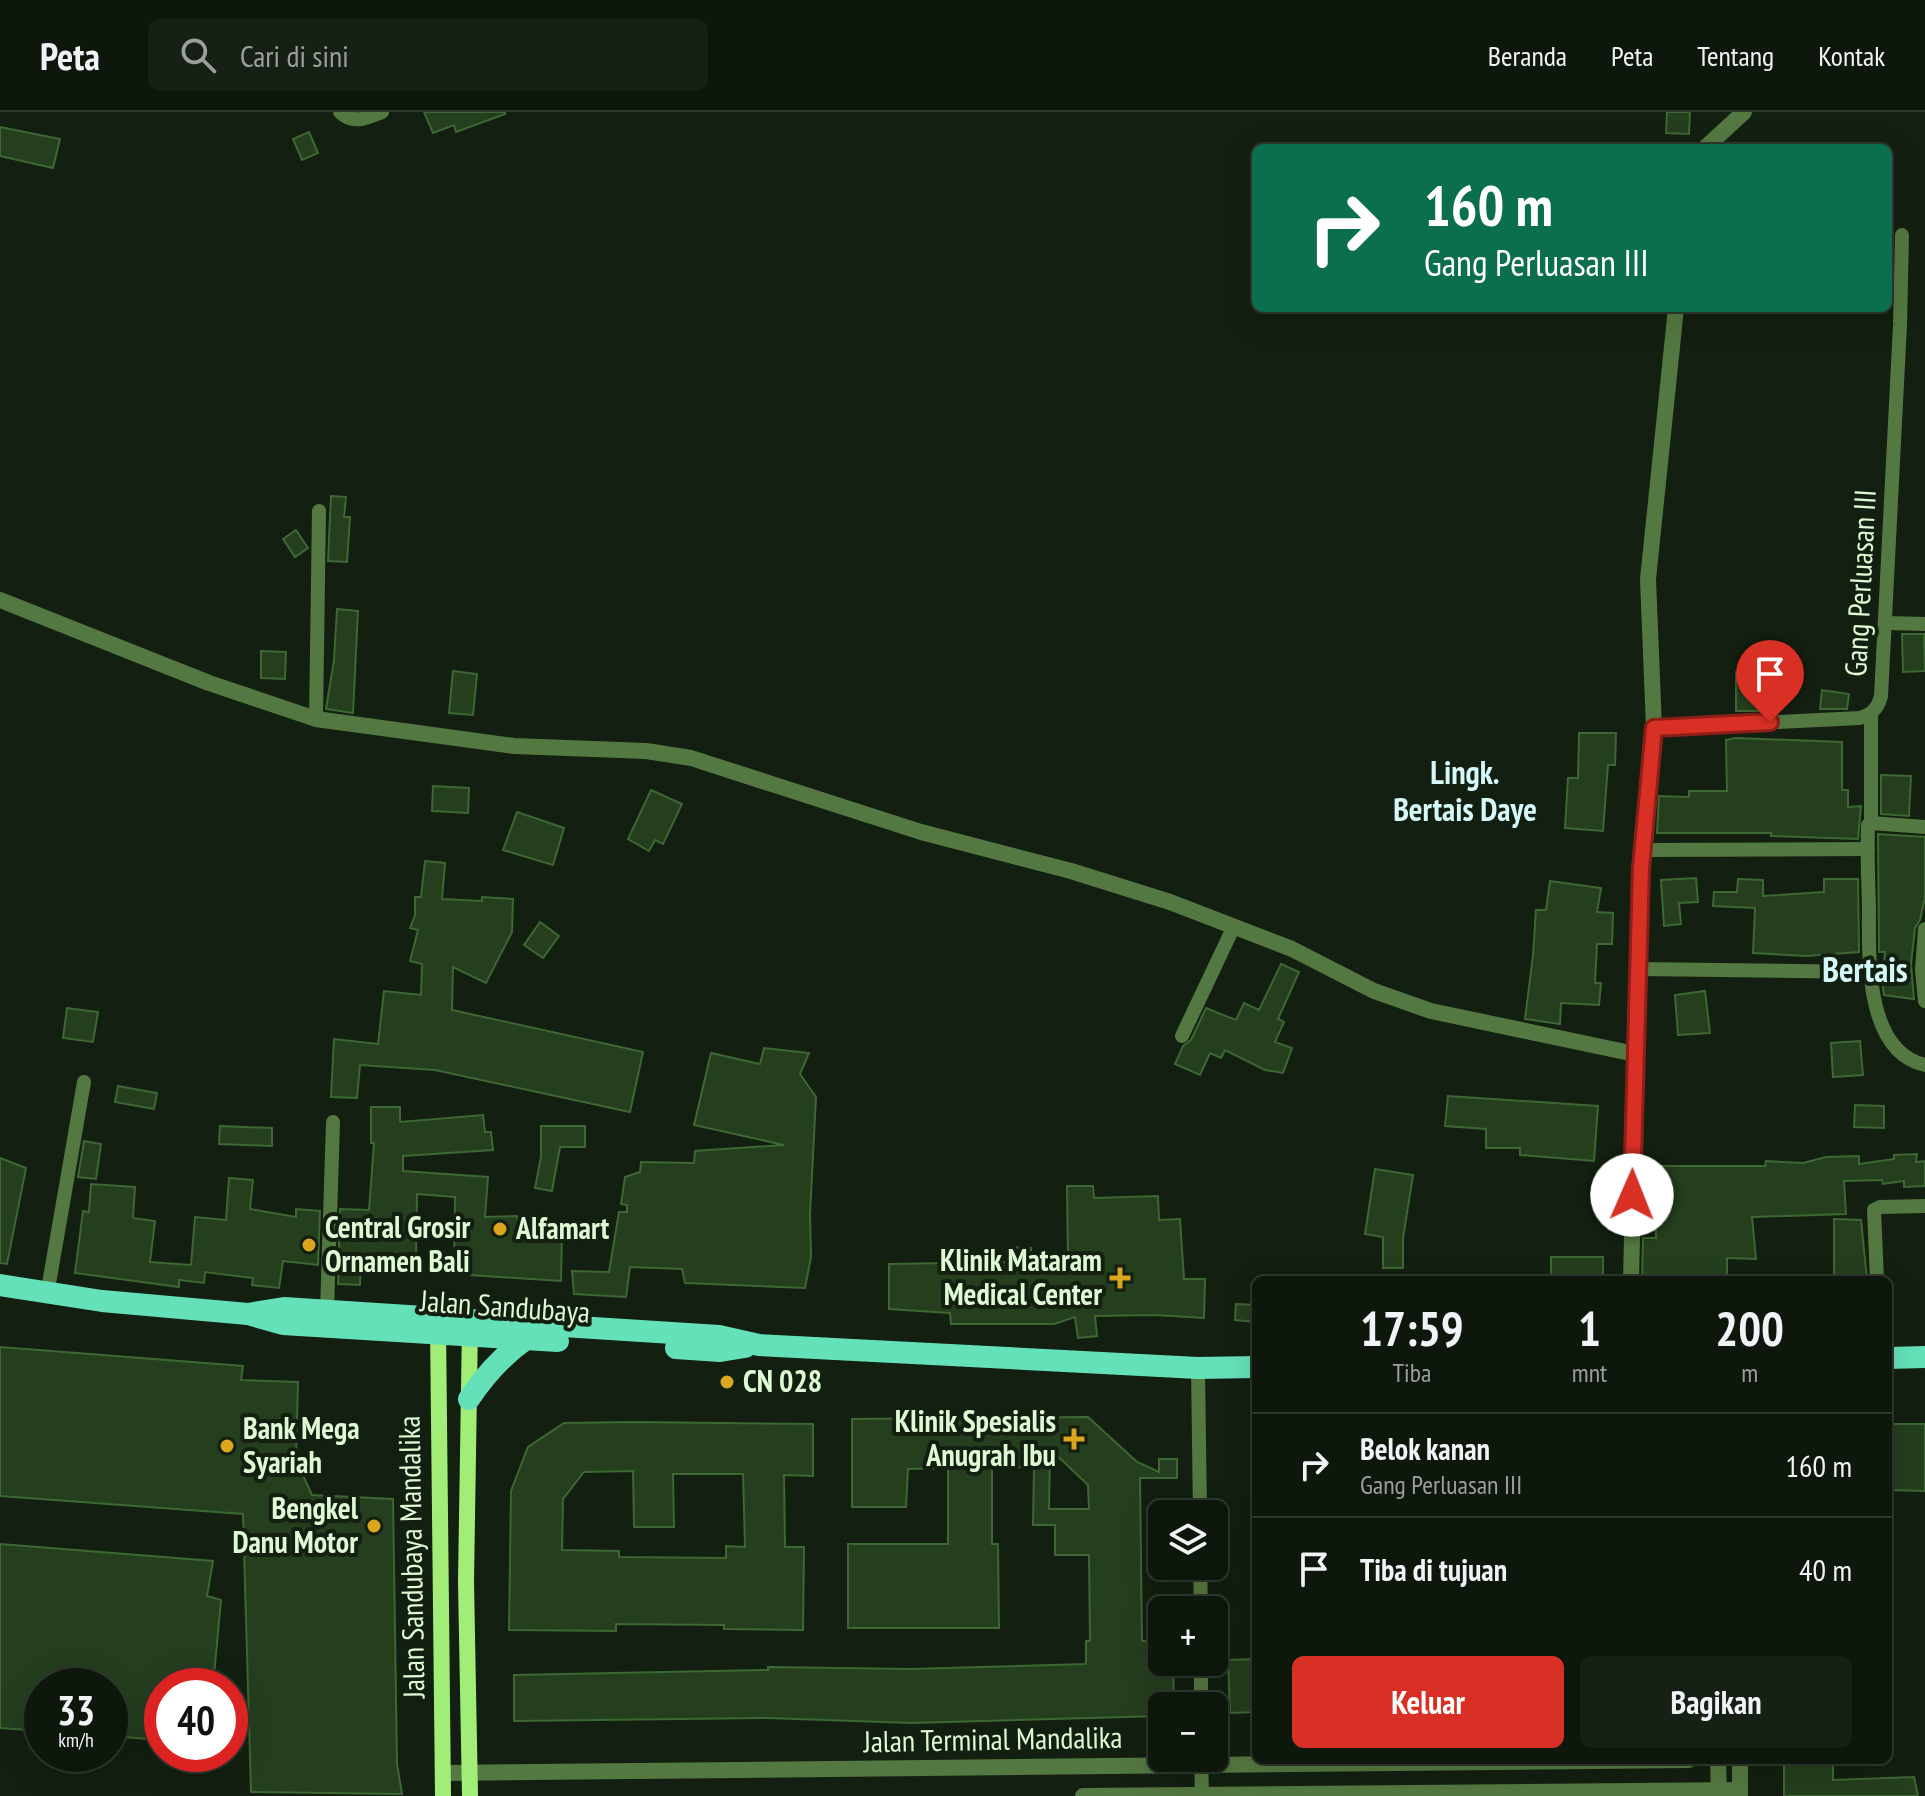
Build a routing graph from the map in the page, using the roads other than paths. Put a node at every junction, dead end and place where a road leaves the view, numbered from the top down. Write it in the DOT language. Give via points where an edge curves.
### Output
graph roads {
  1 [pos="340,112"];
  2 [pos="382,112"];
  3 [pos="1744,112"];
  4 [pos="1709,144"];
  5 [pos="1902,235"];
  6 [pos="1676,312"];
  7 [pos="319,511"];
  8 [pos="0,600"];
  9 [pos="1886,623"];
  10 [pos="1925,624"];
  11 [pos="1871,713"];
  12 [pos="316,719"];
  13 [pos="1654,728"];
  14 [pos="1871,823"];
  15 [pos="1925,827"];
  16 [pos="1868,849"];
  17 [pos="1643,850"];
  18 [pos="1234,926"];
  19 [pos="1925,929"];
  20 [pos="1638,969"];
  21 [pos="1870,972"];
  22 [pos="1925,1001"];
  23 [pos="1182,1036"];
  24 [pos="1635,1054"];
  25 [pos="1925,1065"];
  26 [pos="84,1082"];
  27 [pos="333,1122"];
  28 [pos="1925,1206"];
  29 [pos="1631,1276"];
  30 [pos="1877,1276"];
  31 [pos="0,1285"];
  32 [pos="47,1295"];
  33 [pos="327,1311"];
  34 [pos="248,1314"];
  35 [pos="438,1325"];
  36 [pos="470,1328"];
  37 [pos="526,1339"];
  38 [pos="759,1345"];
  39 [pos="1925,1357"];
  40 [pos="1892,1358"];
  41 [pos="1252,1367"];
  42 [pos="1198,1368"];
  43 [pos="469,1399"];
  44 [pos="1200,1500"];
  45 [pos="1228,1762"];
  46 [pos="1252,1762"];
  47 [pos="1148,1763"];
  48 [pos="1718,1764"];
  49 [pos="1740,1764"];
  50 [pos="469,1772"];
  51 [pos="1201,1772"];
  52 [pos="443,1773"];
  53 [pos="1202,1793"];
  54 [pos="1719,1793"];
  55 [pos="1740,1793"];
  56 [pos="443,1796"];
  57 [pos="470,1796"];
  58 [pos="1083,1796"];
  1 -- 2 [label="street" via="355,120"];
  3 -- 4 [label="street"];
  5 -- 9 [label="street, Gang Perluasan III"];
  6 -- 13 [label="street" via="1648,579"];
  7 -- 12 [label="street"];
  8 -- 12 [label="street" via="209,683"];
  9 -- 10 [label="street"];
  9 -- 11 [label="street, Gang Perluasan III" via="1881,696"];
  11 -- 13 [label="street, Gang Perluasan III" via="1856,719"];
  11 -- 14 [label="street"];
  12 -- 18 [label="street" via="514,746 691,758 921,832 1083,875"];
  13 -- 17 [label="street"];
  14 -- 15 [label="street"];
  14 -- 16 [label="street"];
  16 -- 17 [label="street"];
  16 -- 21 [label="street"];
  17 -- 20 [label="street"];
  18 -- 23 [label="street"];
  18 -- 24 [label="street" via="1292,949 1354,983 1431,1011"];
  19 -- 22 [label="street"];
  20 -- 21 [label="street"];
  20 -- 24 [label="street"];
  21 -- 25 [label="street" via="1887,1036 1904,1057"];
  24 -- 29 [label="street"];
  26 -- 32 [label="street"];
  27 -- 33 [label="street"];
  28 -- 30 [label="street" via="1874,1210"];
  31 -- 32 [label="highway, Jalan Sandubaya"];
  32 -- 34 [label="highway, Jalan Sandubaya"];
  33 -- 34 [label="highway, Jalan Sandubaya" via="284,1308"];
  33 -- 35 [label="highway, Jalan Sandubaya"];
  34 -- 35 [label="highway, Jalan Sandubaya" via="283,1324"];
  35 -- 36 [label="highway, Jalan Sandubaya"];
  35 -- 52 [label="main road, Jalan Sandubaya Mandalika"];
  36 -- 37 [label="highway, Jalan Sandubaya"];
  36 -- 38 [label="highway, Jalan Sandubaya" via="719,1336"];
  36 -- 43 [label="main road"];
  37 -- 38 [label="highway, Jalan Sandubaya" via="720,1351"];
  37 -- 43 [label="highway" via="503,1356"];
  38 -- 42 [label="highway, Jalan Sandubaya"];
  39 -- 40 [label="highway"];
  41 -- 42 [label="highway, Jalan Sandubaya"];
  42 -- 44 [label="street"];
  43 -- 50 [label="main road"];
  45 -- 46 [label="street, Jalan Terminal Mandalika"];
  47 -- 50 [label="street, Jalan Terminal Mandalika"];
  48 -- 54 [label="street"];
  49 -- 55 [label="street"];
  50 -- 52 [label="street, Jalan Terminal Mandalika"];
  50 -- 57 [label="main road"];
  51 -- 53 [label="street"];
  52 -- 56 [label="main road, Jalan Sandubaya Mandalika"];
  53 -- 54 [label="street"];
  53 -- 58 [label="street"];
  54 -- 55 [label="street"];
}
